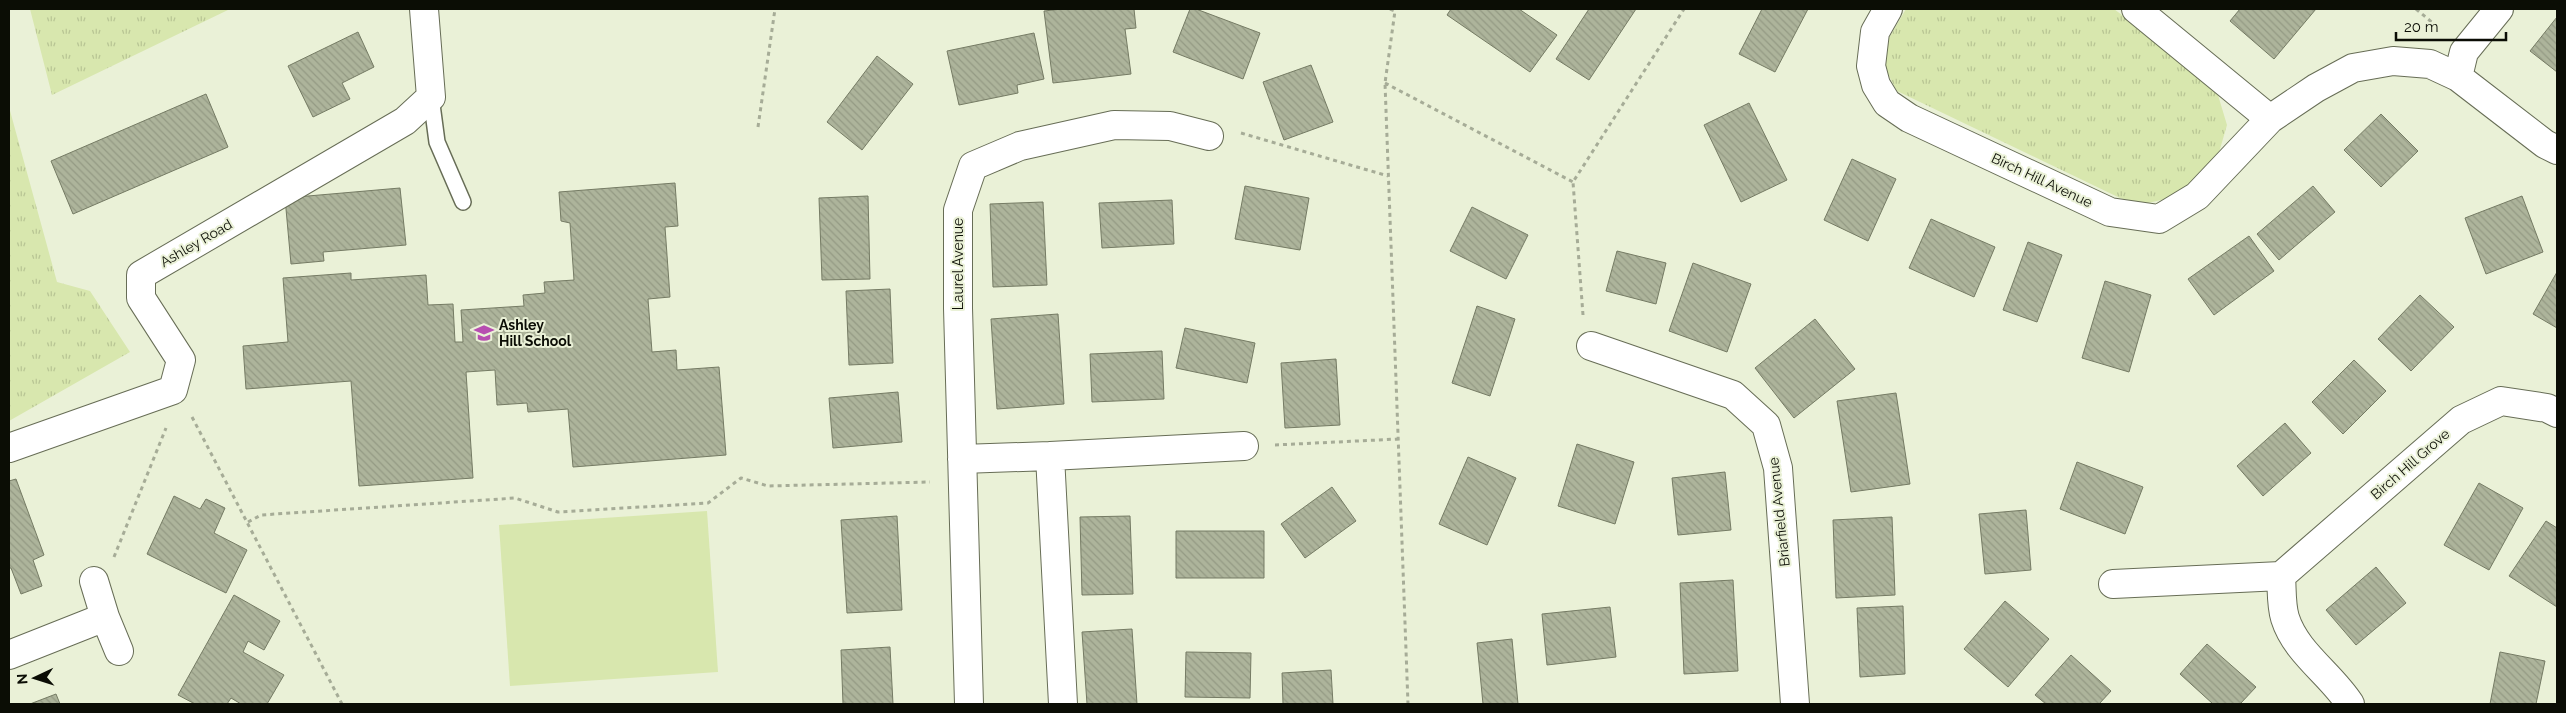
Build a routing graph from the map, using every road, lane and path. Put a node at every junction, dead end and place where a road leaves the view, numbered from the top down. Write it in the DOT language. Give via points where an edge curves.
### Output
graph roads {
  1 [pos="424,9"];
  2 [pos="775,9"];
  3 [pos="1390,9"];
  4 [pos="1684,9"];
  5 [pos="1888,9"];
  6 [pos="2136,9"];
  7 [pos="2499,9"];
  8 [pos="2458,77"];
  9 [pos="1384,83"];
  10 [pos="431,97"];
  11 [pos="2270,119"];
  12 [pos="758,127"];
  13 [pos="1208,136"];
  14 [pos="2557,150"];
  15 [pos="1388,176"];
  16 [pos="1573,182"];
  17 [pos="463,202"];
  18 [pos="1591,346"];
  19 [pos="177,394"];
  20 [pos="2557,413"];
  21 [pos="1398,439"];
  22 [pos="1244,446"];
  23 [pos="9,448"];
  24 [pos="1050,456"];
  25 [pos="963,470"];
  26 [pos="248,522"];
  27 [pos="2281,576"];
  28 [pos="94,581"];
  29 [pos="2114,584"];
  30 [pos="105,617"];
  31 [pos="119,651"];
  32 [pos="9,655"];
  33 [pos="342,704"];
  34 [pos="969,704"];
  35 [pos="1064,704"];
  36 [pos="1408,704"];
  37 [pos="1796,704"];
  38 [pos="2350,704"];
  1 -- 10 [label="street"];
  2 -- 12 [label="path"];
  3 -- 9 [label="path" via="1395,11"];
  4 -- 16 [label="path"];
  5 -- 11 [label="street, Birch Hill Avenue" via="1875,32 1871,66 1876,85 1886,103 1909,118 2110,212 2159,219 2197,196"];
  6 -- 11 [label="street"];
  7 -- 8 [label="street" via="2464,52"];
  8 -- 11 [label="street, Birch Hill Avenue" via="2430,64 2393,61 2354,68 2316,88"];
  8 -- 14 [label="street, Birch Hill Avenue" via="2505,115"];
  9 -- 15 [label="path"];
  9 -- 16 [label="path"];
  10 -- 17 [label="lane" via="437,142"];
  10 -- 19 [label="street, Ashley Road" via="405,121 141,275 141,298 181,360"];
  13 -- 15 [label="path" via="1233,131"];
  13 -- 25 [label="street, Laurel Avenue" via="1170,126 1114,125 1020,146 973,166 958,210"];
  15 -- 21 [label="path"];
  16 -- 18 [label="path" via="1580,306"];
  18 -- 37 [label="street, Briarfield Avenue" via="1733,395 1766,425 1778,468"];
  19 -- 23 [label="street"];
  19 -- 26 [label="path"];
  19 -- 28 [label="path" via="167,427 110,568"];
  20 -- 27 [label="street, Birch Hill Grove" via="2547,408 2501,401 2461,420"];
  21 -- 22 [label="path"];
  21 -- 36 [label="path"];
  22 -- 24 [label="street"];
  24 -- 25 [label="street"];
  24 -- 35 [label="street"];
  25 -- 26 [label="path" via="768,486 741,478 708,503 558,512 515,498 261,515"];
  25 -- 34 [label="street, Laurel Avenue"];
  26 -- 33 [label="path"];
  27 -- 29 [label="street"];
  27 -- 38 [label="street" via="2284,617 2295,639"];
  28 -- 30 [label="street"];
  30 -- 31 [label="street"];
  30 -- 32 [label="street"];
}
